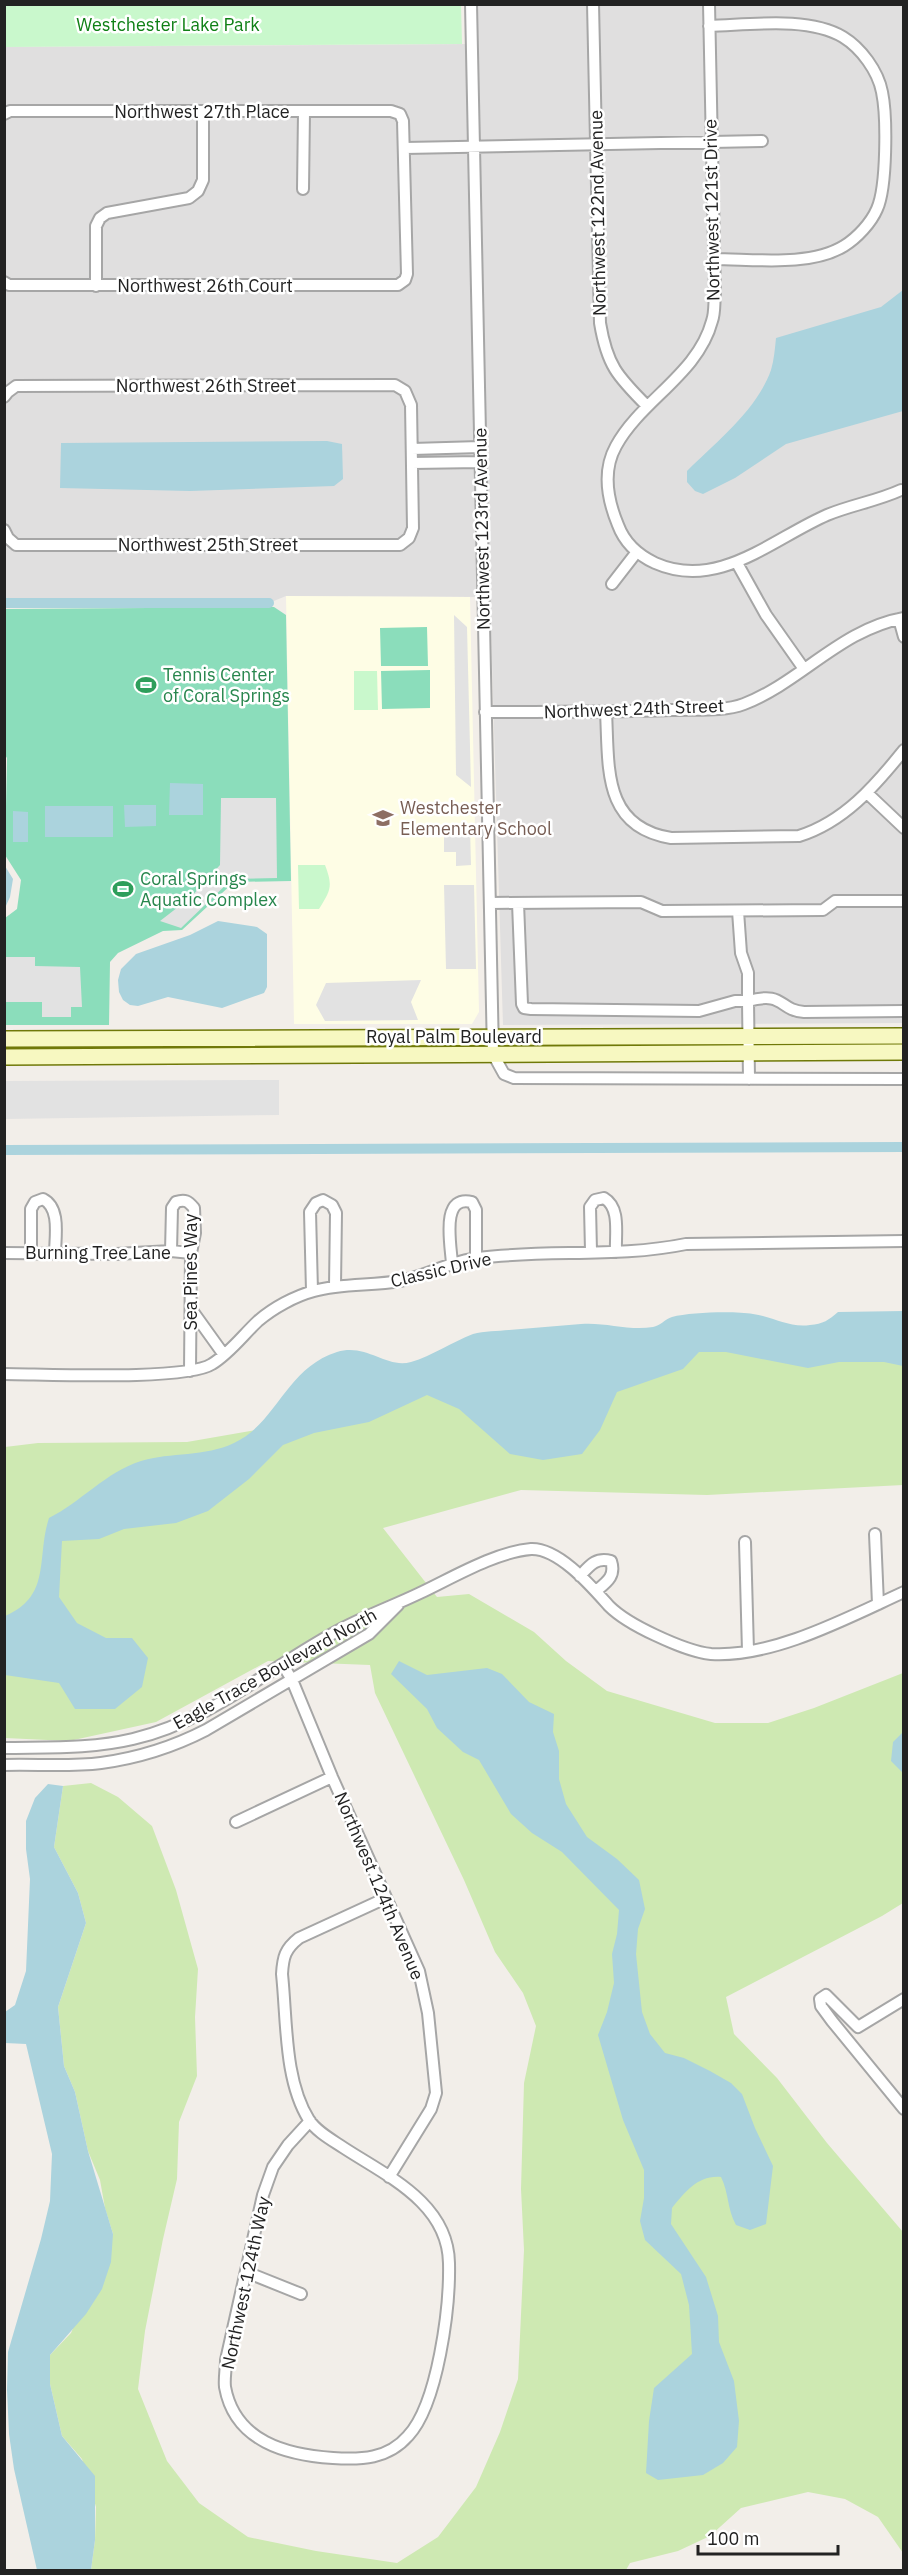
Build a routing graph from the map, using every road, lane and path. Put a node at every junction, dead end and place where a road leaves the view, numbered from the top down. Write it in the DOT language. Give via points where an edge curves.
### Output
graph roads {
  1 [pos="471,4"];
  2 [pos="593,4"];
  3 [pos="709,4"];
  4 [pos="709,26"];
  5 [pos="203,112"];
  6 [pos="304,112"];
  7 [pos="4,114"];
  8 [pos="762,141"];
  9 [pos="712,144"];
  10 [pos="597,146"];
  11 [pos="405,148"];
  12 [pos="474,148"];
  13 [pos="303,189"];
  14 [pos="714,259"];
  15 [pos="4,282"];
  16 [pos="96,286"];
  17 [pos="6,394"];
  18 [pos="647,406"];
  19 [pos="480,447"];
  20 [pos="412,449"];
  21 [pos="480,462"];
  22 [pos="412,463"];
  23 [pos="901,490"];
  24 [pos="6,534"];
  25 [pos="636,553"];
  26 [pos="737,563"];
  27 [pos="612,584"];
  28 [pos="901,619"];
  29 [pos="903,637"];
  30 [pos="804,669"];
  31 [pos="485,712"];
  32 [pos="606,712"];
  33 [pos="903,750"];
  34 [pos="867,793"];
  35 [pos="903,828"];
  36 [pos="903,902"];
  37 [pos="490,903"];
  38 [pos="518,903"];
  39 [pos="738,911"];
  40 [pos="748,1001"];
  41 [pos="903,1011"];
  42 [pos="748,1036"];
  43 [pos="903,1036"];
  44 [pos="493,1037"];
  45 [pos="4,1040"];
  46 [pos="903,1052"];
  47 [pos="748,1053"];
  48 [pos="493,1054"];
  49 [pos="4,1057"];
  50 [pos="748,1079"];
  51 [pos="903,1079"];
  52 [pos="903,1241"];
  53 [pos="171,1251"];
  54 [pos="591,1251"];
  55 [pos="616,1252"];
  56 [pos="4,1253"];
  57 [pos="191,1253"];
  58 [pos="31,1254"];
  59 [pos="55,1254"];
  60 [pos="476,1258"];
  61 [pos="452,1264"];
  62 [pos="335,1286"];
  63 [pos="312,1291"];
  64 [pos="190,1309"];
  65 [pos="224,1354"];
  66 [pos="190,1371"];
  67 [pos="4,1374"];
  68 [pos="875,1534"];
  69 [pos="745,1542"];
  70 [pos="580,1576"];
  71 [pos="596,1591"];
  72 [pos="903,1592"];
  73 [pos="403,1601"];
  74 [pos="878,1604"];
  75 [pos="748,1652"];
  76 [pos="282,1665"];
  77 [pos="292,1680"];
  78 [pos="4,1748"];
  79 [pos="4,1765"];
  80 [pos="332,1777"];
  81 [pos="236,1822"];
  82 [pos="386,1898"];
  83 [pos="903,1999"];
  84 [pos="903,2109"];
  85 [pos="310,2121"];
  86 [pos="389,2177"];
  87 [pos="246,2272"];
  88 [pos="301,2294"];
  1 -- 12 [label="street, Northwest 123rd Avenue"];
  2 -- 10 [label="street, Northwest 122nd Avenue"];
  3 -- 4 [label="street, Northwest 121st Drive"];
  4 -- 9 [label="street, Northwest 121st Drive"];
  4 -- 14 [label="street" via="798,24 820,27 844,37 874,70 882,92 884,152 884,188 877,210 864,230 845,246 824,255 798,259"];
  5 -- 6 [label="street, Northwest 27th Place"];
  5 -- 7 [label="street, Northwest 27th Place"];
  5 -- 16 [label="street" via="203,180 198,191 189,198 107,213 100,218 96,226"];
  6 -- 11 [label="street, Northwest 27th Place" via="400,114"];
  6 -- 13 [label="street"];
  8 -- 9 [label="street"];
  9 -- 10 [label="street"];
  9 -- 14 [label="street, Northwest 121st Drive"];
  10 -- 12 [label="street"];
  10 -- 18 [label="street, Northwest 122nd Avenue" via="600,323 604,346 622,381"];
  11 -- 12 [label="street"];
  11 -- 16 [label="street, Northwest 26th Court" via="407,274 398,285"];
  12 -- 19 [label="street, Northwest 123rd Avenue"];
  14 -- 18 [label="street, Northwest 121st Drive" via="712,321 702,345 683,371"];
  15 -- 16 [label="street, Northwest 26th Court"];
  17 -- 20 [label="street, Northwest 26th Street" via="16,386 394,385 405,391 411,405"];
  18 -- 25 [label="street, Northwest 121st Drive" via="615,448 609,468 608,493 613,510 619,528"];
  19 -- 20 [label="street"];
  19 -- 21 [label="street, Northwest 123rd Avenue"];
  20 -- 22 [label="street"];
  21 -- 22 [label="street"];
  21 -- 31 [label="street, Northwest 123rd Avenue"];
  22 -- 24 [label="street, Northwest 25th Street" via="413,528 400,545 16,545"];
  23 -- 26 [label="street" via="830,514"];
  25 -- 26 [label="street" via="678,571 703,572"];
  25 -- 27 [label="street"];
  26 -- 30 [label="street" via="766,615"];
  28 -- 29 [label="street"];
  28 -- 30 [label="street, Northwest 24th Street" via="854,635"];
  30 -- 32 [label="street, Northwest 24th Street" via="767,694 741,705"];
  31 -- 32 [label="street, Northwest 24th Street"];
  31 -- 37 [label="street, Northwest 123rd Avenue"];
  32 -- 34 [label="street" via="614,797 632,824 655,836 799,836 835,821"];
  33 -- 34 [label="street"];
  34 -- 35 [label="street"];
  36 -- 39 [label="street" via="835,901 823,910"];
  37 -- 38 [label="street"];
  37 -- 44 [label="street, Northwest 123rd Avenue"];
  38 -- 39 [label="street" via="641,902 663,911"];
  38 -- 40 [label="street" via="524,1008 699,1011"];
  39 -- 40 [label="street" via="740,946 748,973"];
  40 -- 41 [label="street" via="769,997 804,1012"];
  40 -- 42 [label="street"];
  42 -- 43 [label="street, Royal Palm Boulevard"];
  42 -- 44 [label="street, Royal Palm Boulevard"];
  42 -- 47 [label="street"];
  44 -- 45 [label="street, Royal Palm Boulevard"];
  44 -- 48 [label="street, Northwest 123rd Avenue"];
  46 -- 47 [label="street, Royal Palm Boulevard"];
  47 -- 48 [label="street, Royal Palm Boulevard"];
  47 -- 50 [label="street"];
  48 -- 49 [label="street, Royal Palm Boulevard"];
  48 -- 50 [label="street" via="504,1074 514,1078"];
  50 -- 51 [label="street"];
  52 -- 55 [label="street, Classic Drive" via="686,1244"];
  53 -- 57 [label="street, Burning Tree Lane"];
  53 -- 57 [label="street, Sea Pines Way" via="172,1208 182,1200 194,1208"];
  53 -- 59 [label="street, Burning Tree Lane"];
  54 -- 55 [label="street, Classic Drive"];
  54 -- 55 [label="street" via="590,1207 595,1200 604,1198 615,1209"];
  54 -- 60 [label="street, Classic Drive"];
  56 -- 58 [label="street, Burning Tree Lane"];
  57 -- 64 [label="street, Sea Pines Way"];
  58 -- 59 [label="street, Burning Tree Lane"];
  58 -- 59 [label="street" via="31,1209 43,1199 55,1211"];
  60 -- 61 [label="street, Classic Drive"];
  60 -- 61 [label="street" via="476,1210 472,1202 464,1200 450,1212"];
  61 -- 62 [label="street, Classic Drive" via="397,1282"];
  62 -- 63 [label="street, Classic Drive"];
  62 -- 63 [label="street" via="336,1213 323,1200 310,1212"];
  63 -- 65 [label="street, Classic Drive" via="280,1305 259,1320"];
  64 -- 65 [label="street"];
  64 -- 66 [label="street, Sea Pines Way"];
  65 -- 66 [label="street, Classic Drive" via="210,1366"];
  66 -- 67 [label="street, Classic Drive"];
  68 -- 74 [label="street"];
  69 -- 75 [label="street"];
  70 -- 71 [label="street, Eagle Trace Boulevard North"];
  70 -- 71 [label="street" via="593,1562 611,1561 611,1578"];
  70 -- 73 [label="street, Eagle Trace Boulevard North" via="550,1553 533,1549 483,1564"];
  71 -- 75 [label="street, Eagle Trace Boulevard North" via="611,1608 675,1645 711,1654"];
  72 -- 74 [label="street, Eagle Trace Boulevard North"];
  73 -- 76 [label="street, Eagle Trace Boulevard North" via="343,1628"];
  73 -- 77 [label="street, Eagle Trace Boulevard North" via="369,1635"];
  74 -- 75 [label="street, Eagle Trace Boulevard North" via="776,1647"];
  76 -- 77 [label="street, Northwest 124th Avenue"];
  76 -- 78 [label="street, Eagle Trace Boulevard North" via="198,1715 135,1739 96,1746"];
  77 -- 79 [label="street, Eagle Trace Boulevard North" via="187,1739 139,1756 100,1763"];
  77 -- 80 [label="street, Northwest 124th Avenue"];
  80 -- 81 [label="street"];
  80 -- 82 [label="street, Northwest 124th Avenue"];
  82 -- 85 [label="street, Northwest 124th Way" via="299,1938 283,1957 292,2084"];
  82 -- 86 [label="street, Northwest 124th Avenue" via="419,1971 428,2013 436,2093 432,2109"];
  83 -- 84 [label="street" via="858,2027 834,2000 826,1995 820,1999 832,2021"];
  85 -- 86 [label="street, Northwest 124th Way" via="325,2136"];
  85 -- 87 [label="street, Northwest 124th Way" via="273,2167"];
  86 -- 87 [label="street, Northwest 124th Way" via="429,2210 447,2244 449,2261 449,2293 427,2407 419,2424 394,2448 362,2460 308,2456 264,2443 246,2428 225,2387 226,2360"];
  87 -- 88 [label="street"];
}
